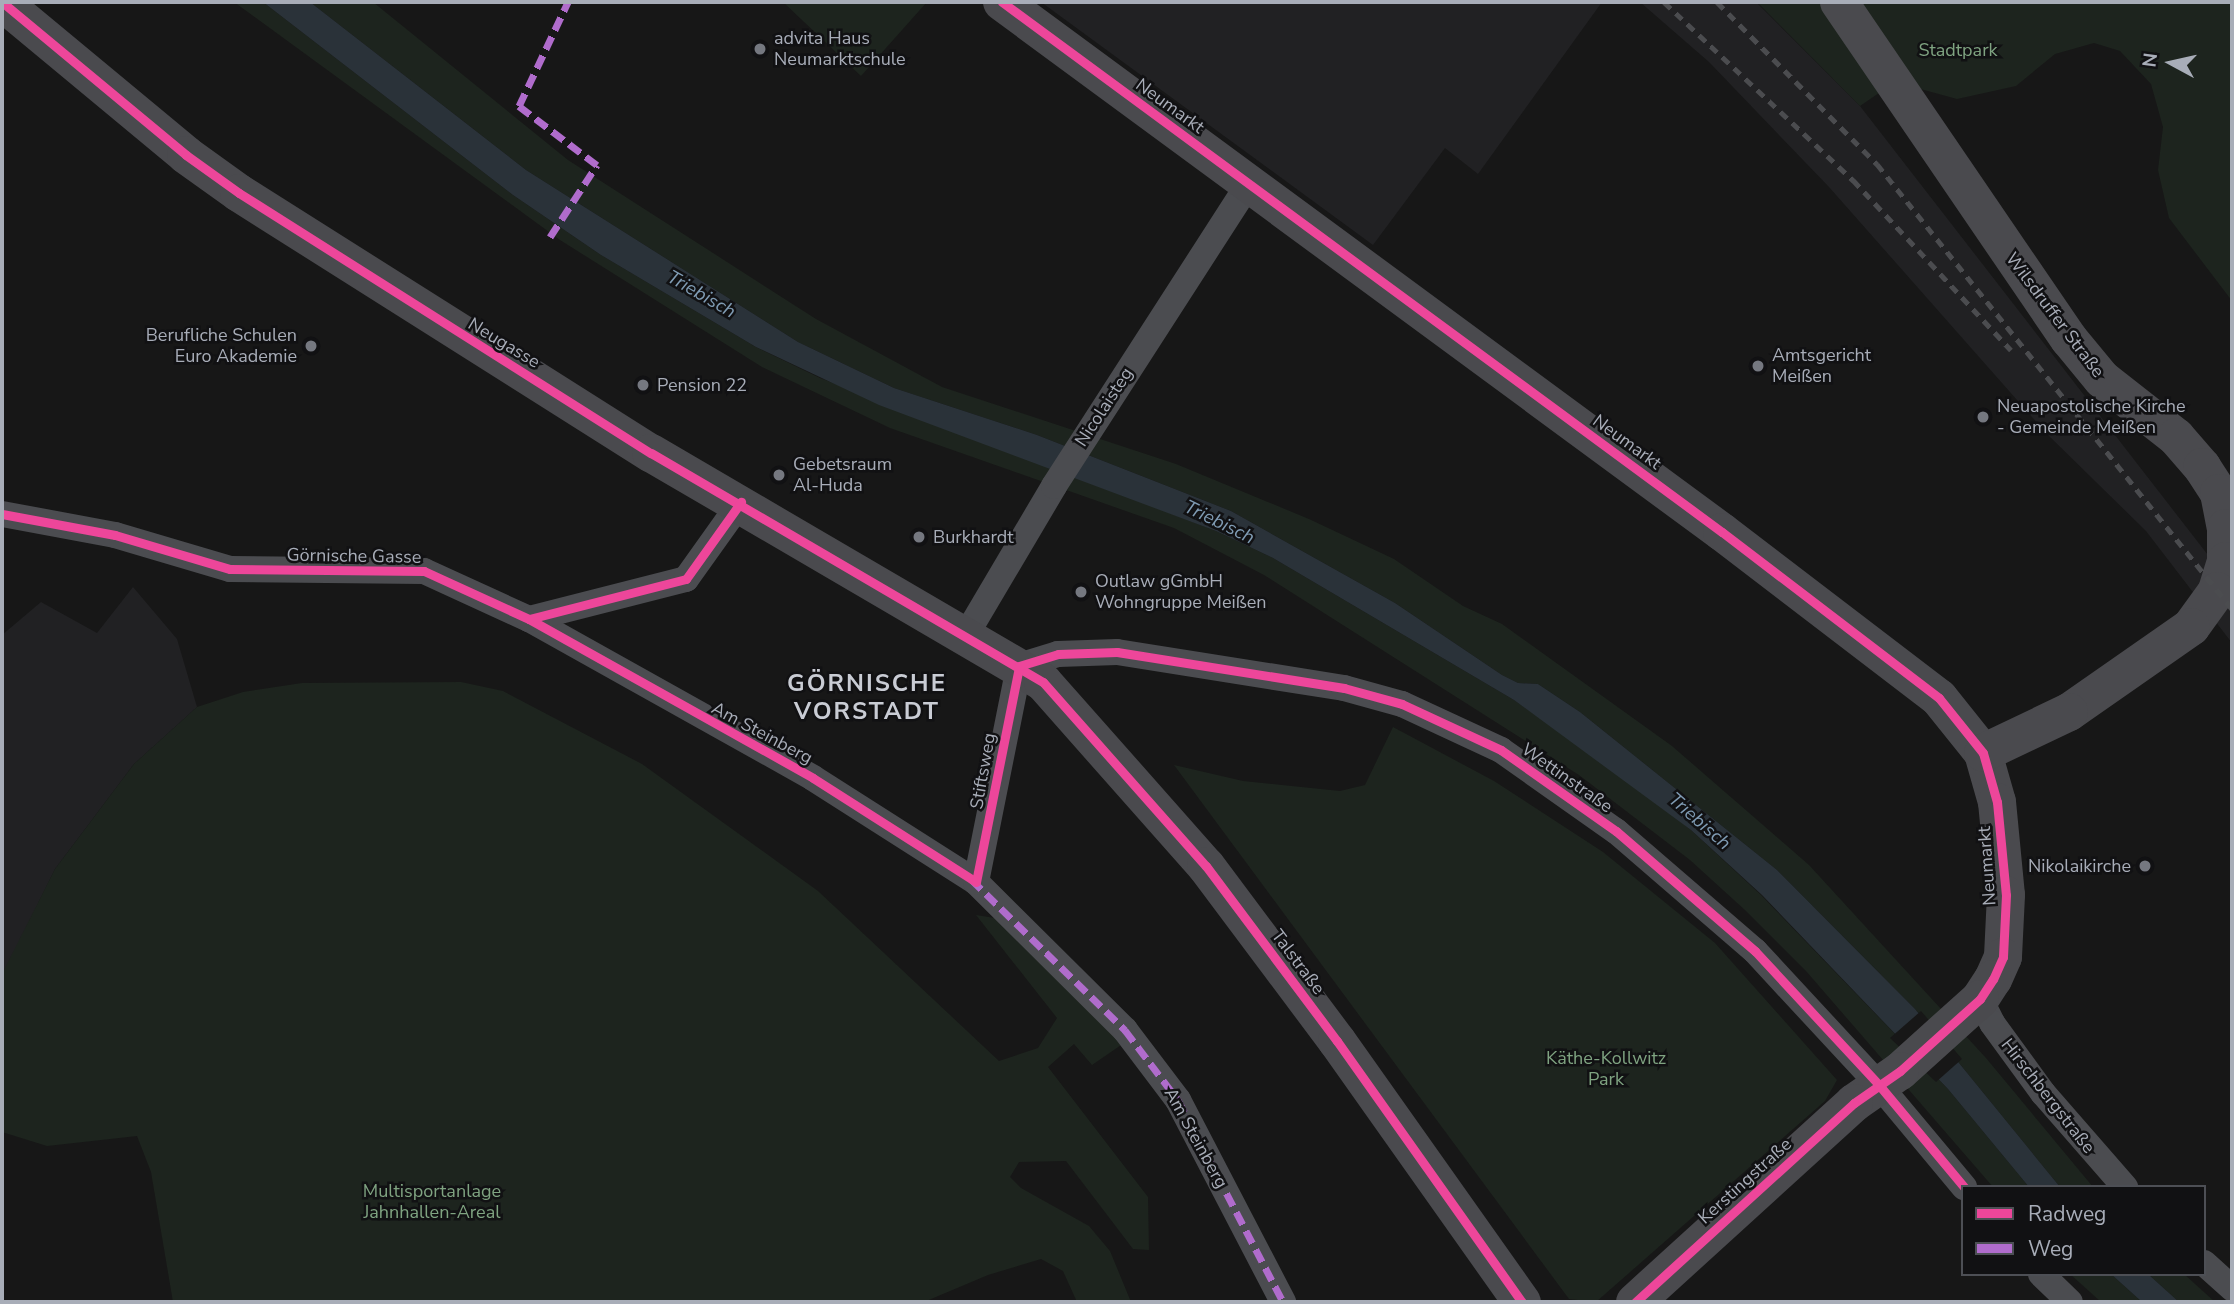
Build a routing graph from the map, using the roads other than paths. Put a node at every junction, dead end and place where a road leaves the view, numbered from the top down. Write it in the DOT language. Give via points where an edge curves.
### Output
graph roads {
  1 [pos="2,2"];
  2 [pos="1002,2"];
  3 [pos="1839,2"];
  4 [pos="1249,183"];
  5 [pos="741,502"];
  6 [pos="2,514"];
  7 [pos="529,619"];
  8 [pos="966,635"];
  9 [pos="1019,666"];
  10 [pos="1983,753"];
  11 [pos="976,882"];
  12 [pos="1967,1011"];
  13 [pos="1889,1078"];
  14 [pos="1963,1185"];
  15 [pos="2122,1185"];
  16 [pos="2206,1265"];
  17 [pos="2043,1276"];
  18 [pos="2232,1288"];
  19 [pos="1283,1302"];
  20 [pos="1522,1302"];
  21 [pos="1635,1302"];
  22 [pos="2070,1302"];
  1 -- 5 [label="main road, Neugasse" via="186,155 239,193 651,453"];
  2 -- 4 [label="main road, Neumarkt"];
  3 -- 10 [label="main road, Wilsdruffer Straße" via="2069,339 2102,379 2176,437 2202,467 2219,493 2226,528 2226,561 2217,591 2191,627 2069,712"];
  4 -- 8 [label="street, Nicolaisteg" via="1087,433"];
  4 -- 10 [label="main road, Neumarkt" via="1938,698"];
  5 -- 7 [label="street" via="686,579"];
  5 -- 8 [label="main road, Neugasse"];
  6 -- 7 [label="street, Görnische Gasse" via="182,552 230,569 424,571"];
  7 -- 11 [label="street, Am Steinberg" via="813,778"];
  8 -- 9 [label="main road, Neugasse"];
  9 -- 11 [label="street, Stiftsweg"];
  9 -- 13 [label="street, Wettinstraße" via="1058,654 1117,652 1344,688 1402,704 1501,750 1616,831 1755,951"];
  9 -- 20 [label="main road, Talstraße" via="1043,682 1206,866 1338,1041"];
  10 -- 12 [label="main road, Neumarkt" via="1997,802 2006,905 2003,957"];
  11 -- 19 [label="street, Am Steinberg" via="1125,1030 1178,1100"];
  12 -- 13 [label="main road, Neumarkt"];
  12 -- 15 [label="street, Hirschbergstraße" via="1992,1024 2043,1093"];
  13 -- 14 [label="street, Wettinstraße"];
  13 -- 21 [label="main road, Kerstingstraße"];
  16 -- 18 [label="street"];
  17 -- 22 [label="street"];
}
